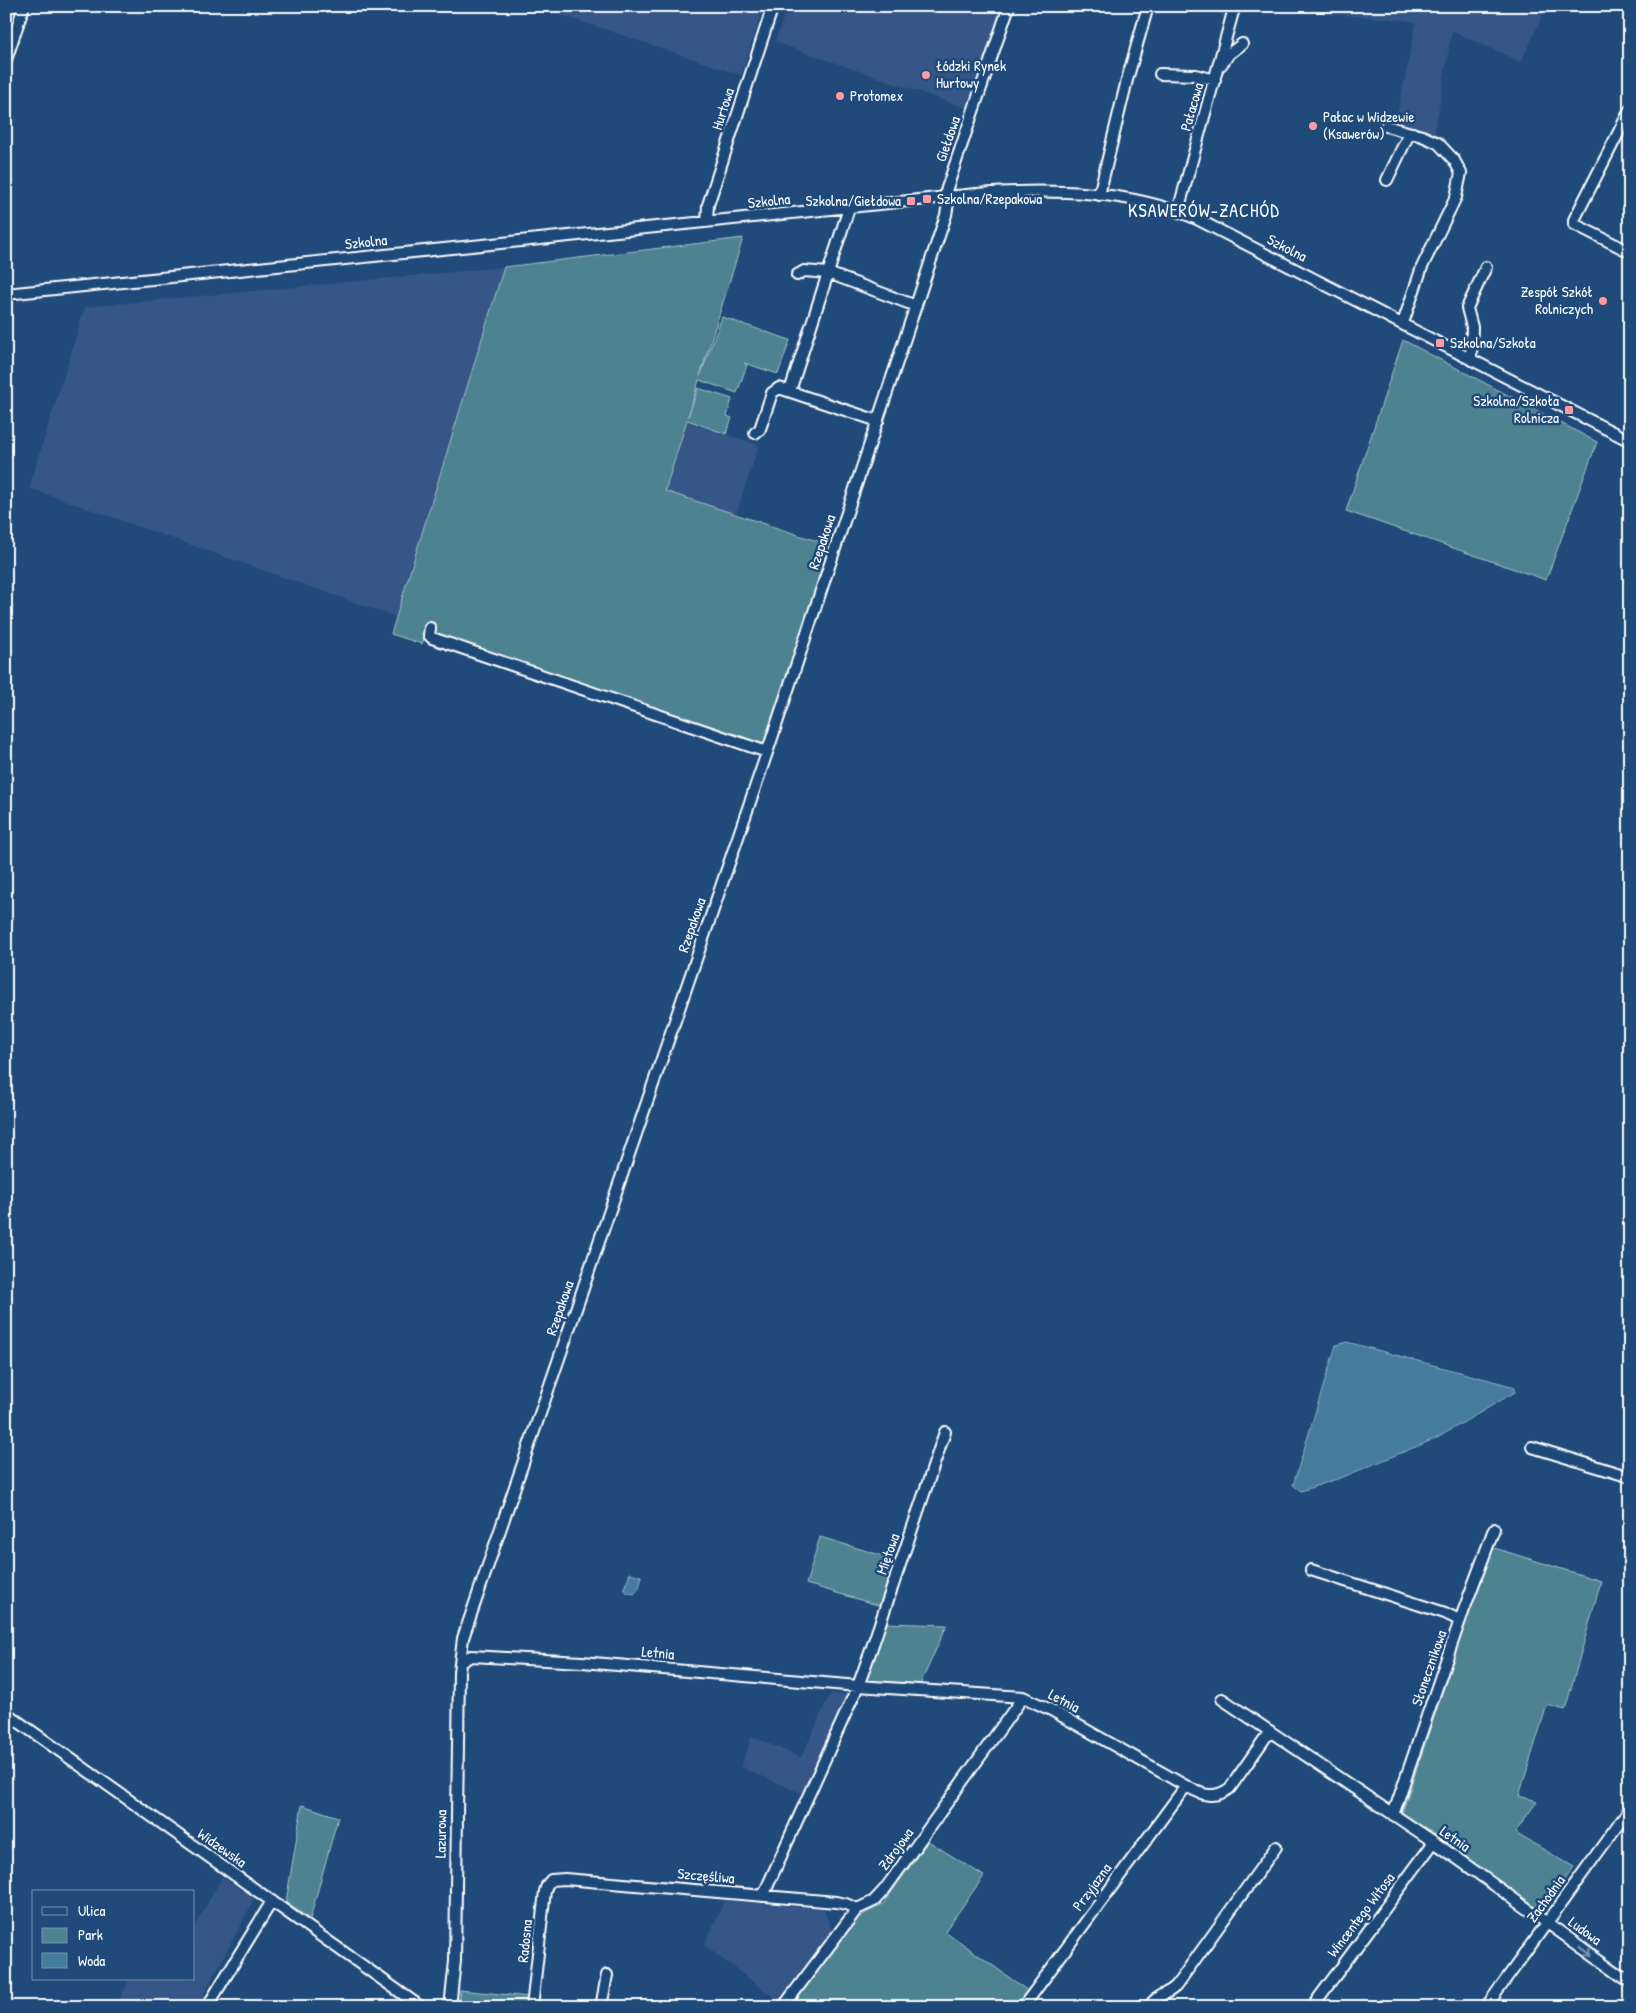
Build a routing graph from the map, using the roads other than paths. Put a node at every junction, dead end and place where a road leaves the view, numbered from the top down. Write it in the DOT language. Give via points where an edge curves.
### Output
graph roads {
  1 [pos="24,6"];
  2 [pos="773,6"];
  3 [pos="1009,6"];
  4 [pos="1148,6"];
  5 [pos="1233,12"];
  6 [pos="1242,44"];
  7 [pos="6,60"];
  8 [pos="1160,74"];
  9 [pos="1216,75"];
  10 [pos="1629,114"];
  11 [pos="1386,126"];
  12 [pos="1413,133"];
  13 [pos="1387,180"];
  14 [pos="1099,195"];
  15 [pos="947,197"];
  16 [pos="849,208"];
  17 [pos="1178,211"];
  18 [pos="707,222"];
  19 [pos="1630,252"];
  20 [pos="1486,267"];
  21 [pos="828,274"];
  22 [pos="797,275"];
  23 [pos="6,294"];
  24 [pos="916,306"];
  25 [pos="1403,324"];
  26 [pos="1471,359"];
  27 [pos="790,391"];
  28 [pos="878,421"];
  29 [pos="755,433"];
  30 [pos="1630,441"];
  31 [pos="430,628"];
  32 [pos="767,752"];
  33 [pos="945,1432"];
  34 [pos="1532,1447"];
  35 [pos="1630,1477"];
  36 [pos="1494,1529"];
  37 [pos="1311,1570"];
  38 [pos="1459,1623"];
  39 [pos="461,1662"];
  40 [pos="858,1686"];
  41 [pos="1023,1697"];
  42 [pos="1222,1699"];
  43 [pos="6,1713"];
  44 [pos="1270,1731"];
  45 [pos="1186,1786"];
  46 [pos="1630,1808"];
  47 [pos="1393,1815"];
  48 [pos="1434,1842"];
  49 [pos="1276,1847"];
  50 [pos="551,1880"];
  51 [pos="763,1896"];
  52 [pos="272,1901"];
  53 [pos="857,1909"];
  54 [pos="1547,1923"];
  55 [pos="607,1976"];
  56 [pos="1630,1982"];
  57 [pos="207,2007"];
  58 [pos="421,2007"];
  59 [pos="450,2007"];
  60 [pos="532,2007"];
  61 [pos="601,2007"];
  62 [pos="783,2007"];
  63 [pos="1023,2007"];
  64 [pos="1149,2007"];
  65 [pos="1312,2007"];
  66 [pos="1486,2007"];
  1 -- 7 [label="street"];
  2 -- 18 [label="street, Hurtowa" via="708,205"];
  3 -- 15 [label="street, Giełdowa" via="946,191"];
  4 -- 14 [label="street"];
  5 -- 9 [label="street, Pałacowa"];
  6 -- 9 [label="street" via="1229,54"];
  8 -- 9 [label="street"];
  9 -- 17 [label="street, Pałacowa"];
  10 -- 19 [label="street" via="1574,224"];
  11 -- 12 [label="street"];
  12 -- 13 [label="street" via="1408,136"];
  12 -- 25 [label="street" via="1443,148 1461,173 1456,197 1422,267"];
  14 -- 15 [label="street, Szkolna" via="1032,191"];
  14 -- 17 [label="street, Szkolna" via="1141,200"];
  15 -- 16 [label="street, Szkolna"];
  15 -- 24 [label="street, Rzepakowa" via="948,209"];
  16 -- 18 [label="street, Szkolna"];
  16 -- 21 [label="street"];
  17 -- 25 [label="street, Szkolna"];
  18 -- 23 [label="street, Szkolna"];
  20 -- 26 [label="street" via="1467,308 1472,327"];
  21 -- 22 [label="street" via="804,271"];
  21 -- 24 [label="street"];
  21 -- 27 [label="street"];
  24 -- 28 [label="street, Rzepakowa"];
  25 -- 26 [label="street, Szkolna"];
  26 -- 30 [label="street, Szkolna"];
  27 -- 28 [label="street"];
  27 -- 29 [label="street" via="774,390 760,429"];
  28 -- 32 [label="street, Rzepakowa"];
  31 -- 32 [label="street" via="432,638"];
  32 -- 39 [label="street, Rzepakowa" via="463,1638"];
  33 -- 40 [label="street, Miętowa"];
  34 -- 35 [label="street"];
  36 -- 38 [label="street"];
  37 -- 38 [label="street, Słonecznikowa" via="1445,1613"];
  38 -- 47 [label="street, Słonecznikowa"];
  39 -- 40 [label="street, Letnia" via="471,1656 582,1662"];
  39 -- 59 [label="street, Lazurowa" via="455,1961"];
  40 -- 41 [label="street, Letnia"];
  40 -- 51 [label="street, Miętowa"];
  41 -- 45 [label="street, Letnia"];
  41 -- 53 [label="street, Zdrojowa" via="885,1889 874,1901"];
  42 -- 44 [label="street"];
  43 -- 52 [label="street, Widzewska"];
  44 -- 45 [label="street, Letnia" via="1224,1793 1209,1796"];
  44 -- 47 [label="street, Letnia"];
  45 -- 63 [label="street, Przyjazna"];
  46 -- 54 [label="street, Zachodnia"];
  47 -- 48 [label="street, Letnia"];
  48 -- 54 [label="street, Letnia"];
  48 -- 65 [label="street, Wincentego Witosa"];
  49 -- 64 [label="street" via="1176,1986 1172,1991 1159,1995"];
  50 -- 51 [label="street, Szczęśliwa"];
  50 -- 60 [label="street, Radosna" via="546,1884"];
  51 -- 53 [label="street, Szczęśliwa" via="836,1902"];
  52 -- 57 [label="street"];
  52 -- 58 [label="street, Widzewska"];
  53 -- 62 [label="street, Zdrojowa"];
  54 -- 56 [label="street, Ludowa, one-way"];
  54 -- 66 [label="street, Zachodnia"];
  55 -- 61 [label="street"];
}
